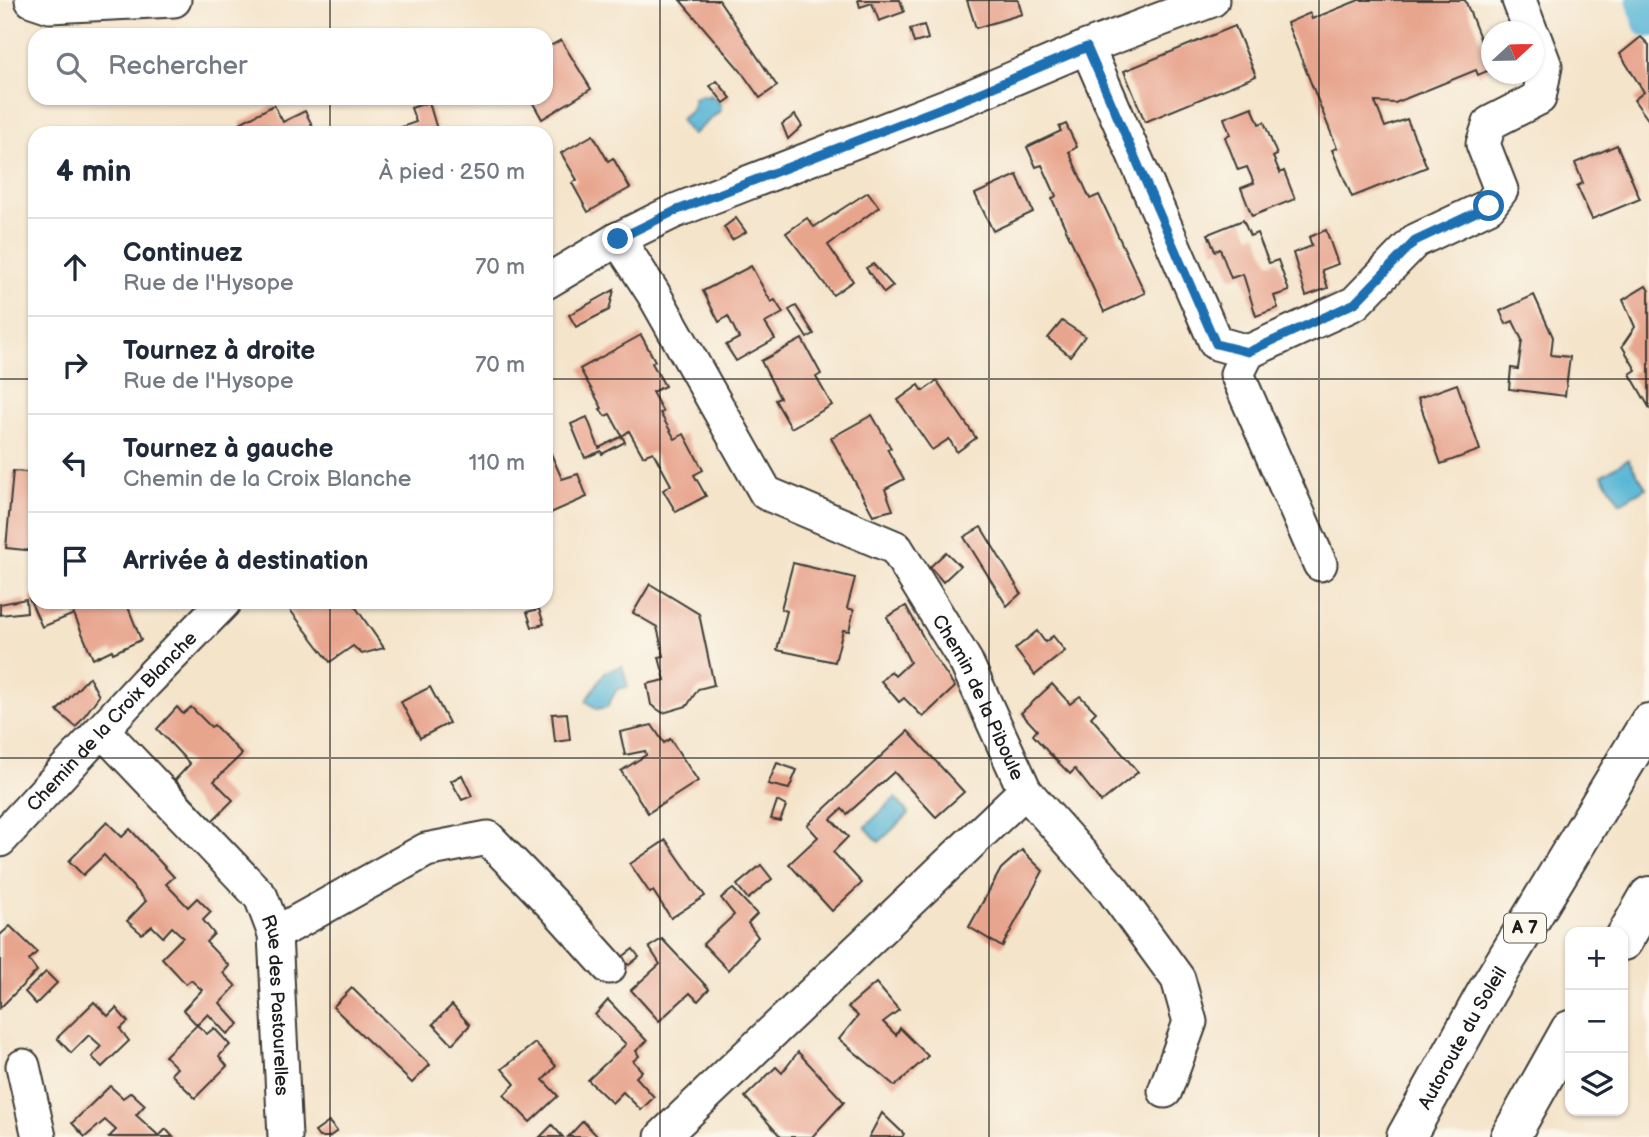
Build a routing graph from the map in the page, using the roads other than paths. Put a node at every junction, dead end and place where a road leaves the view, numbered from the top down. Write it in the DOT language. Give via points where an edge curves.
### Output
graph roads {
  1 [pos="32,0"];
  2 [pos="174,0"];
  3 [pos="1212,0"];
  4 [pos="1519,0"];
  5 [pos="1527,21"];
  6 [pos="1087,47"];
  7 [pos="1541,84"];
  8 [pos="618,239"];
  9 [pos="553,278"];
  10 [pos="1248,352"];
  11 [pos="1320,564"];
  12 [pos="217,609"];
  13 [pos="1649,723"];
  14 [pos="102,730"];
  15 [pos="1025,791"];
  16 [pos="0,840"];
  17 [pos="1649,896"];
  18 [pos="1628,932"];
  19 [pos="275,934"];
  20 [pos="609,967"];
  21 [pos="1565,1039"];
  22 [pos="23,1066"];
  23 [pos="1165,1091"];
  24 [pos="39,1137"];
  25 [pos="285,1137"];
  26 [pos="662,1137"];
  27 [pos="1406,1137"];
  28 [pos="1510,1137"];
  1 -- 2 [label="street" via="50,6"];
  3 -- 6 [label="street"];
  4 -- 5 [label="street"];
  6 -- 8 [label="street" via="675,211"];
  6 -- 10 [label="street" via="1216,344"];
  7 -- 10 [label="street" via="1539,97 1490,123 1483,144 1502,190 1489,206 1415,241 1355,303"];
  8 -- 9 [label="street"];
  8 -- 15 [label="street, Chemin de la Piboule" via="766,493 896,548 966,662"];
  10 -- 11 [label="street" via="1237,374"];
  12 -- 14 [label="street, Chemin de la Croix Blanche"];
  13 -- 27 [label="highway, Autoroute du Soleil / A 7" via="1486,993"];
  14 -- 16 [label="street, Chemin de la Croix Blanche"];
  14 -- 19 [label="street, Rue des Pastourelles" via="261,897"];
  15 -- 23 [label="street" via="1113,890 1178,978 1190,1022"];
  15 -- 26 [label="street, Chemin de la Piboule"];
  17 -- 18 [label="highway"];
  19 -- 20 [label="street" via="426,850 488,838"];
  19 -- 25 [label="street, Rue des Pastourelles"];
  21 -- 28 [label="highway"];
  22 -- 24 [label="street"];
}
